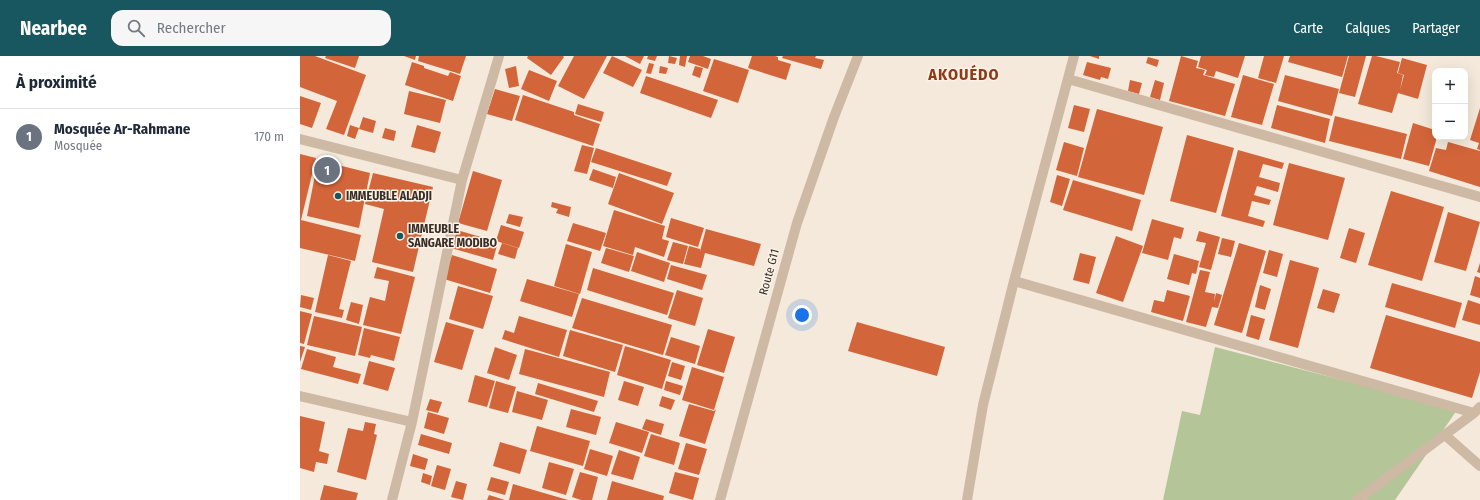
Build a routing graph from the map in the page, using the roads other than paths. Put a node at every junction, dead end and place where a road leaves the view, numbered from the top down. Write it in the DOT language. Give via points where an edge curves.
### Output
graph roads {
  1 [pos="499,56"];
  2 [pos="858,56"];
  3 [pos="1074,56"];
  4 [pos="1068,79"];
  5 [pos="300,139"];
  6 [pos="462,180"];
  7 [pos="1480,197"];
  8 [pos="1014,281"];
  9 [pos="300,396"];
  10 [pos="1477,410"];
  11 [pos="412,422"];
  12 [pos="1445,436"];
  13 [pos="1480,466"];
  14 [pos="392,500"];
  15 [pos="720,500"];
  16 [pos="967,500"];
  17 [pos="1357,500"];
  1 -- 6 [label="street"];
  2 -- 15 [label="street, Route G11" via="797,223"];
  3 -- 4 [label="street"];
  4 -- 7 [label="street"];
  4 -- 8 [label="street"];
  5 -- 6 [label="street"];
  6 -- 11 [label="street"];
  8 -- 10 [label="street"];
  8 -- 16 [label="street" via="983,405"];
  9 -- 11 [label="street"];
  10 -- 12 [label="street"];
  11 -- 14 [label="street"];
  12 -- 13 [label="street"];
  12 -- 17 [label="street"];
}
